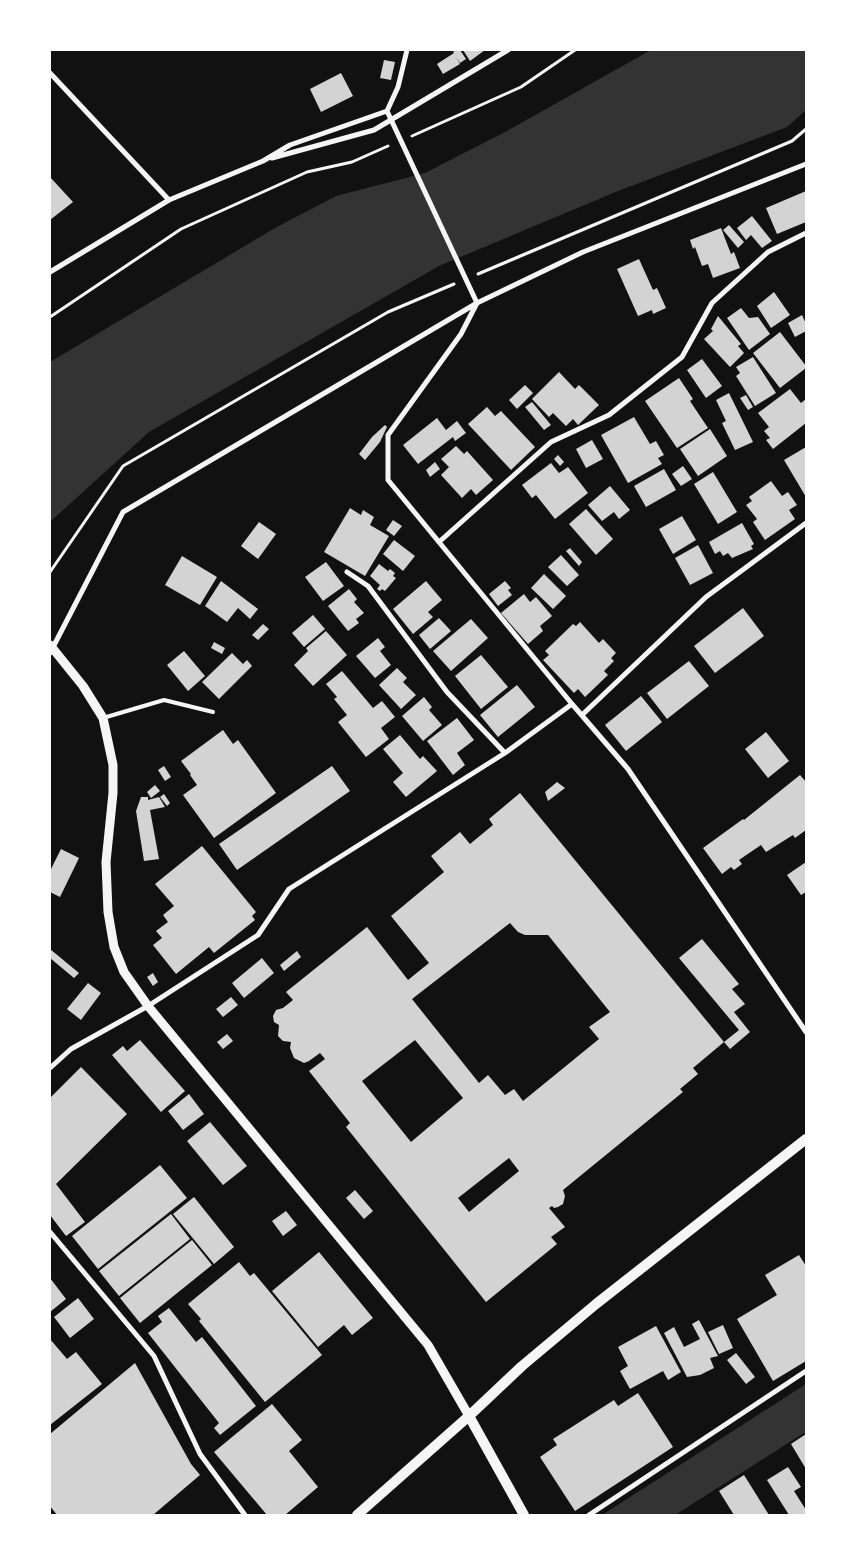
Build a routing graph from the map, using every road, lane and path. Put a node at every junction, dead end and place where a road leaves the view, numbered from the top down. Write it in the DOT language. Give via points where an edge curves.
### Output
graph roads {
  1 [pos="407,50"];
  2 [pos="508,50"];
  3 [pos="575,50"];
  4 [pos="50,73"];
  5 [pos="389,113"];
  6 [pos="806,129"];
  7 [pos="406,139"];
  8 [pos="397,143"];
  9 [pos="263,160"];
  10 [pos="806,164"];
  11 [pos="169,200"];
  12 [pos="806,233"];
  13 [pos="50,272"];
  14 [pos="471,277"];
  15 [pos="462,281"];
  16 [pos="477,303"];
  17 [pos="50,317"];
  18 [pos="806,523"];
  19 [pos="439,542"];
  20 [pos="50,572"];
  21 [pos="347,572"];
  22 [pos="51,649"];
  23 [pos="572,704"];
  24 [pos="213,712"];
  25 [pos="582,716"];
  26 [pos="103,718"];
  27 [pos="505,753"];
  28 [pos="148,1006"];
  29 [pos="806,1032"];
  30 [pos="50,1068"];
  31 [pos="806,1138"];
  32 [pos="50,1232"];
  33 [pos="806,1371"];
  34 [pos="469,1416"];
  35 [pos="245,1515"];
  36 [pos="357,1515"];
  37 [pos="524,1515"];
  38 [pos="589,1515"];
  1 -- 5 [label="street"];
  2 -- 9 [label="street" via="374,130"];
  3 -- 7 [label="path" via="521,87"];
  4 -- 11 [label="street"];
  5 -- 9 [label="street" via="290,145"];
  5 -- 16 [label="street"];
  6 -- 14 [label="path" via="792,141"];
  8 -- 17 [label="path" via="352,162 307,172 181,229"];
  9 -- 11 [label="street"];
  10 -- 16 [label="street" via="584,252"];
  11 -- 13 [label="street"];
  12 -- 19 [label="street" via="768,252 712,303 682,357 609,415 552,442"];
  15 -- 20 [label="path" via="388,312 123,466"];
  16 -- 19 [label="street" via="461,334 388,435 388,480"];
  16 -- 22 [label="street" via="123,512"];
  18 -- 25 [label="street" via="706,597"];
  19 -- 23 [label="street"];
  21 -- 27 [label="street" via="368,586 447,692"];
  22 -- 26 [label="street" via="83,686"];
  23 -- 25 [label="street"];
  23 -- 27 [label="street"];
  24 -- 26 [label="lane" via="164,700"];
  25 -- 29 [label="street" via="628,769"];
  26 -- 28 [label="street" via="113,764 106,862 108,912 114,947 124,972"];
  27 -- 28 [label="street" via="289,889 258,936"];
  28 -- 30 [label="street" via="71,1048"];
  28 -- 34 [label="street" via="428,1345"];
  31 -- 34 [label="main road" via="559,1335"];
  32 -- 35 [label="street" via="154,1356 200,1454"];
  33 -- 38 [label="street"];
  34 -- 36 [label="main road"];
  34 -- 37 [label="main road"];
}
